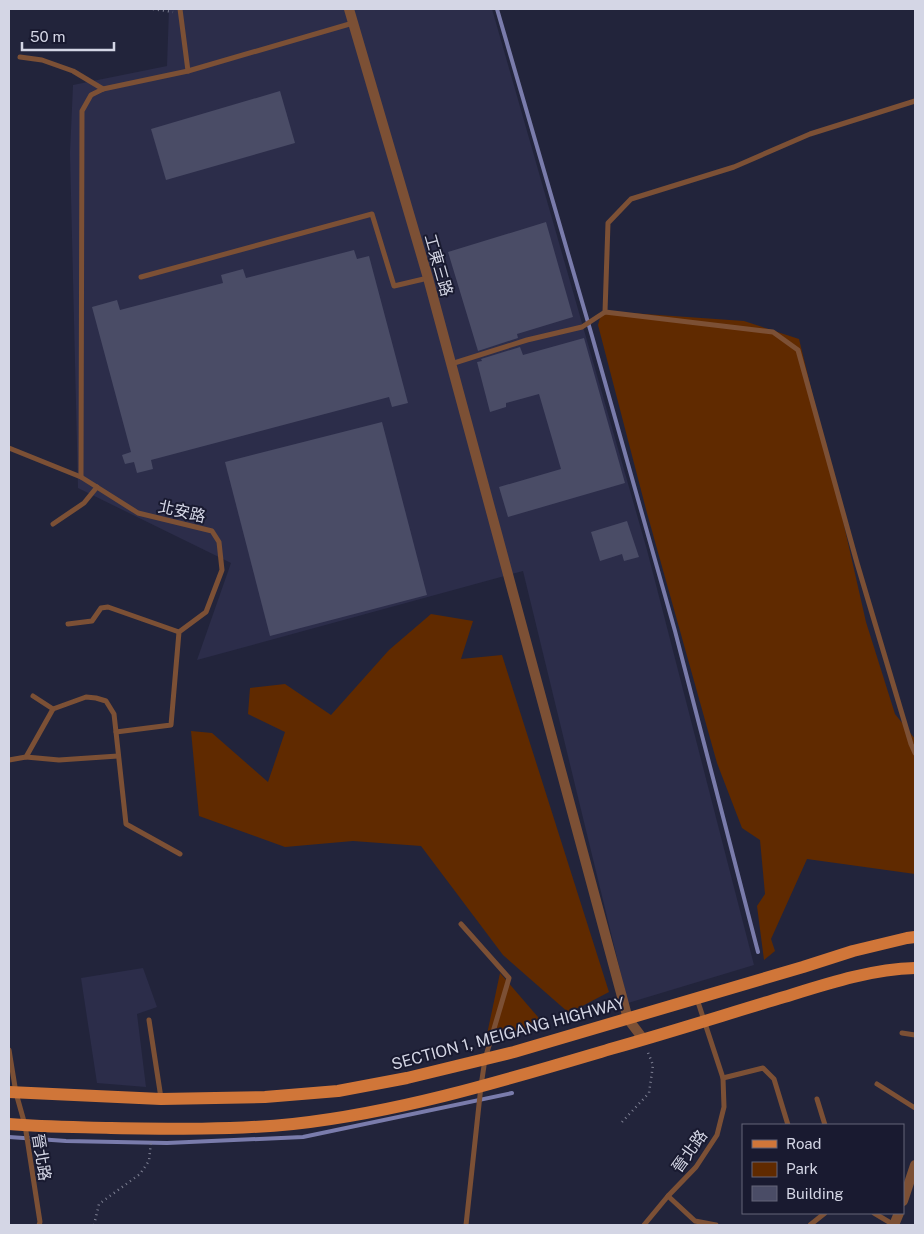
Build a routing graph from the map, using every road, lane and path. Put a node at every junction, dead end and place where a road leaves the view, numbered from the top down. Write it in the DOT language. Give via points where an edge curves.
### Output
graph roads {
  1 [pos="153,9"];
  2 [pos="350,9"];
  3 [pos="180,11"];
  4 [pos="353,22"];
  5 [pos="20,58"];
  6 [pos="188,70"];
  7 [pos="103,89"];
  8 [pos="915,100"];
  9 [pos="141,278"];
  10 [pos="428,278"];
  11 [pos="605,312"];
  12 [pos="451,364"];
  13 [pos="9,448"];
  14 [pos="81,477"];
  15 [pos="97,487"];
  16 [pos="53,524"];
  17 [pos="68,624"];
  18 [pos="179,632"];
  19 [pos="33,696"];
  20 [pos="53,709"];
  21 [pos="116,732"];
  22 [pos="915,753"];
  23 [pos="118,756"];
  24 [pos="26,757"];
  25 [pos="9,760"];
  26 [pos="180,854"];
  27 [pos="461,924"];
  28 [pos="915,937"];
  29 [pos="915,968"];
  30 [pos="697,998"];
  31 [pos="628,1019"];
  32 [pos="149,1020"];
  33 [pos="704,1021"];
  34 [pos="902,1033"];
  35 [pos="915,1034"];
  36 [pos="644,1040"];
  37 [pos="9,1050"];
  38 [pos="486,1060"];
  39 [pos="723,1078"];
  40 [pos="877,1084"];
  41 [pos="481,1086"];
  42 [pos="12,1092"];
  43 [pos="161,1099"];
  44 [pos="817,1099"];
  45 [pos="915,1108"];
  46 [pos="622,1122"];
  47 [pos="9,1124"];
  48 [pos="788,1124"];
  49 [pos="825,1124"];
  50 [pos="25,1126"];
  51 [pos="151,1129"];
  52 [pos="915,1165"];
  53 [pos="668,1196"];
  54 [pos="904,1197"];
  55 [pos="824,1214"];
  56 [pos="876,1214"];
  57 [pos="39,1225"];
  58 [pos="94,1225"];
  59 [pos="466,1225"];
  60 [pos="644,1225"];
  61 [pos="716,1225"];
  62 [pos="810,1225"];
  63 [pos="894,1225"];
  1 -- 3 [label="path"];
  2 -- 4 [label="street, 工東三路"];
  3 -- 6 [label="lane"];
  4 -- 6 [label="lane"];
  4 -- 10 [label="street, 工東三路"];
  5 -- 7 [label="lane" via="42,60 72,71"];
  6 -- 7 [label="lane"];
  7 -- 14 [label="lane" via="91,95 82,111"];
  8 -- 11 [label="lane" via="810,134 734,167 631,199 608,223"];
  9 -- 10 [label="lane" via="372,214 394,286"];
  10 -- 12 [label="street, 工東三路"];
  11 -- 12 [label="lane" via="582,327"];
  11 -- 22 [label="lane" via="774,332 798,350 857,563"];
  12 -- 31 [label="street, 工東三路"];
  13 -- 14 [label="lane, 北安路"];
  14 -- 15 [label="lane, 北安路"];
  15 -- 16 [label="lane" via="84,503"];
  15 -- 18 [label="lane, 北安路" via="138,513 212,531 219,542 222,570 206,612"];
  17 -- 18 [label="lane" via="92,621 101,608 108,608"];
  18 -- 21 [label="lane" via="171,725"];
  19 -- 20 [label="lane"];
  20 -- 21 [label="lane" via="86,697 106,701 114,714"];
  20 -- 24 [label="lane"];
  21 -- 23 [label="lane"];
  23 -- 24 [label="lane" via="59,760"];
  23 -- 26 [label="lane" via="126,824"];
  24 -- 25 [label="lane"];
  27 -- 38 [label="lane" via="509,978"];
  28 -- 30 [label="main road, SECTION 1, MEIGANG HIGHWAY" via="853,950"];
  29 -- 33 [label="main road" via="821,985"];
  30 -- 31 [label="main road, SECTION 1, MEIGANG HIGHWAY"];
  30 -- 33 [label="lane, 晉北路"];
  31 -- 36 [label="street"];
  31 -- 38 [label="main road, SECTION 1, MEIGANG HIGHWAY"];
  32 -- 43 [label="lane"];
  33 -- 36 [label="main road"];
  33 -- 39 [label="lane, 晉北路"];
  34 -- 35 [label="lane"];
  36 -- 41 [label="main road"];
  36 -- 46 [label="path" via="653,1065 649,1093"];
  37 -- 42 [label="lane, 晉北路"];
  38 -- 41 [label="lane"];
  38 -- 43 [label="main road, SECTION 1, MEIGANG HIGHWAY" via="338,1090 265,1098"];
  39 -- 48 [label="lane" via="763,1068 774,1079"];
  39 -- 53 [label="lane, 晉北路" via="724,1107 718,1135 696,1167"];
  40 -- 45 [label="lane"];
  41 -- 51 [label="main road" via="368,1112 292,1124"];
  41 -- 59 [label="lane"];
  42 -- 43 [label="main road, SECTION 1, MEIGANG HIGHWAY"];
  42 -- 50 [label="lane, 晉北路"];
  44 -- 49 [label="lane"];
  47 -- 50 [label="main road"];
  50 -- 51 [label="main road"];
  50 -- 57 [label="lane, 晉北路"];
  51 -- 58 [label="path" via="149,1161 140,1174 99,1204"];
  52 -- 54 [label="street"];
  53 -- 60 [label="lane, 晉北路"];
  53 -- 61 [label="lane" via="695,1221"];
  55 -- 62 [label="lane"];
  56 -- 63 [label="lane"];
}
